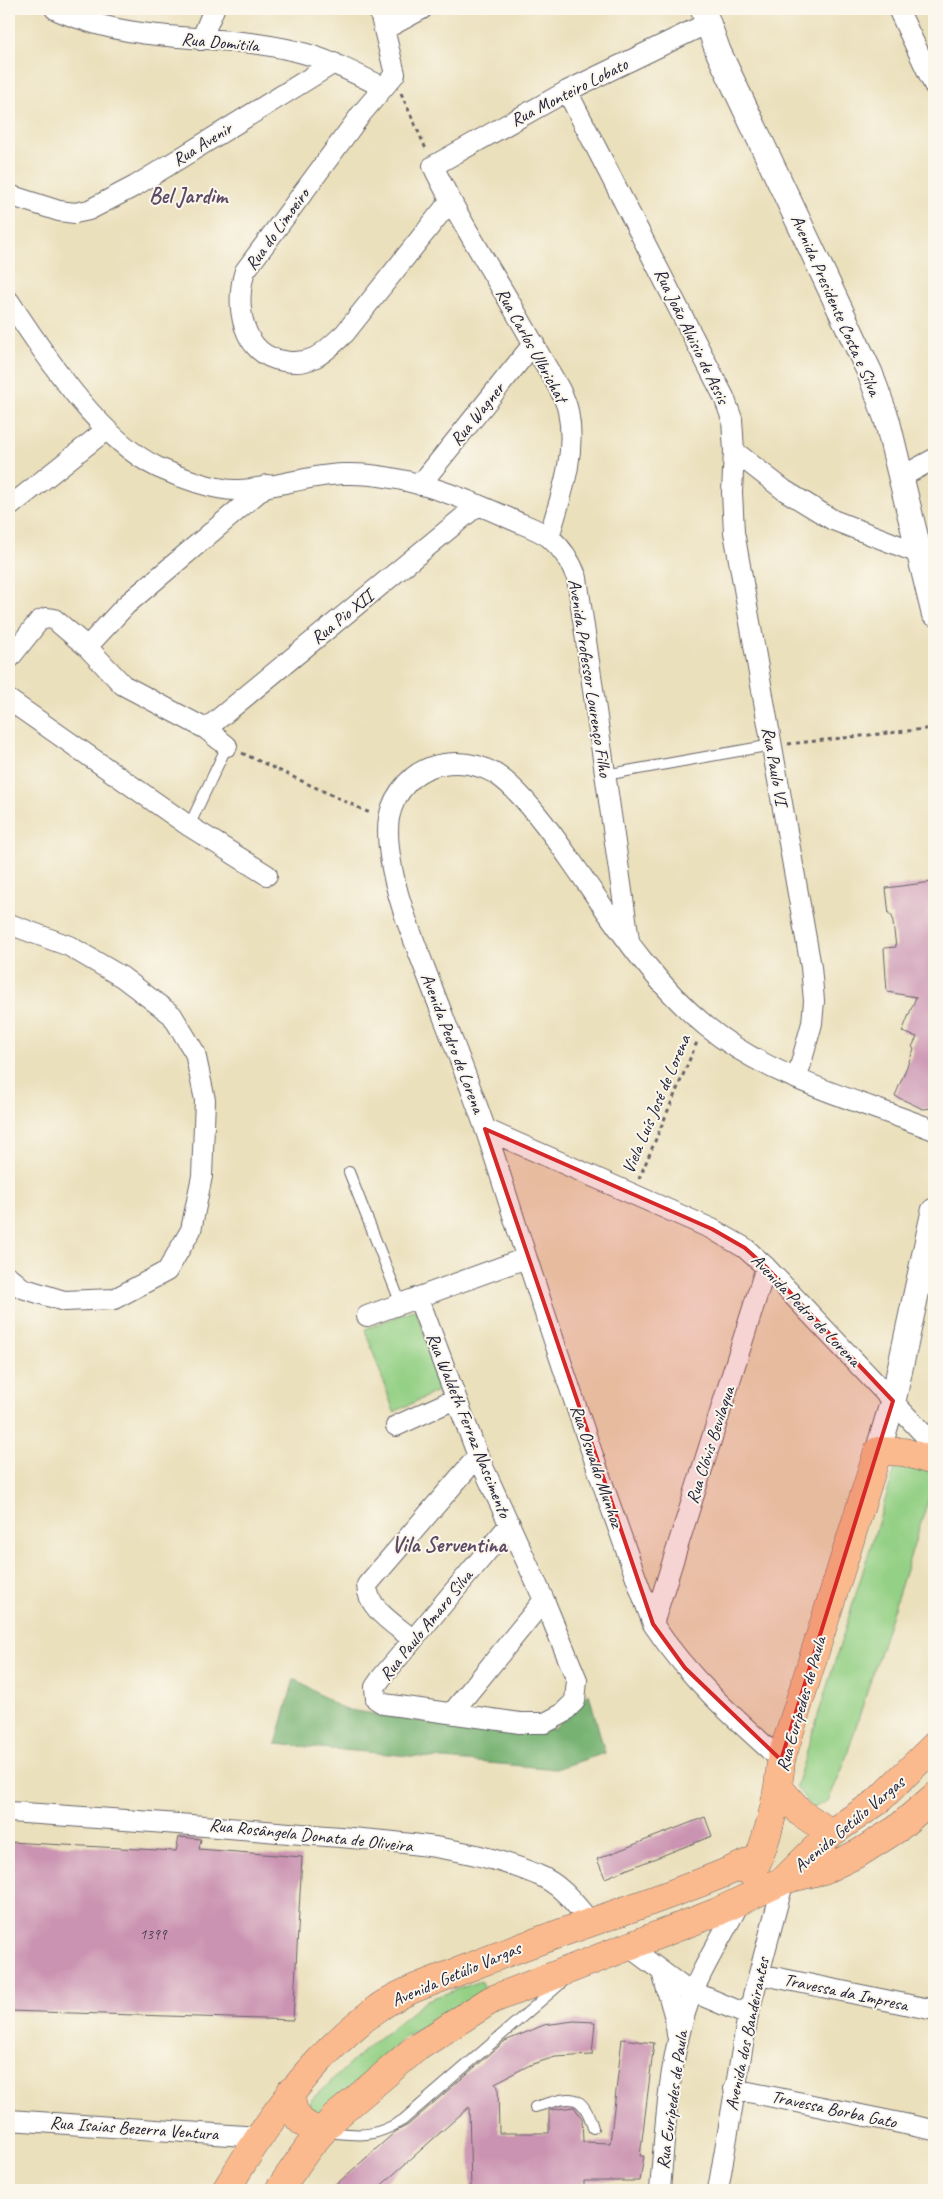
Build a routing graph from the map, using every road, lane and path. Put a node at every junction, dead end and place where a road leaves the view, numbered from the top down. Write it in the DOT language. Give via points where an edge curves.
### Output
graph roads {
  1 [pos="55,9"];
  2 [pos="214,9"];
  3 [pos="379,9"];
  4 [pos="422,9"];
  5 [pos="898,9"];
  6 [pos="703,13"];
  7 [pos="385,29"];
  8 [pos="201,40"];
  9 [pos="334,63"];
  10 [pos="389,80"];
  11 [pos="934,85"];
  12 [pos="567,91"];
  13 [pos="433,166"];
  14 [pos="9,195"];
  15 [pos="450,202"];
  16 [pos="9,301"];
  17 [pos="534,343"];
  18 [pos="106,430"];
  19 [pos="734,451"];
  20 [pos="934,458"];
  21 [pos="901,477"];
  22 [pos="267,485"];
  23 [pos="420,485"];
  24 [pos="478,505"];
  25 [pos="9,507"];
  26 [pos="549,537"];
  27 [pos="918,553"];
  28 [pos="930,580"];
  29 [pos="934,613"];
  30 [pos="87,648"];
  31 [pos="9,659"];
  32 [pos="9,700"];
  33 [pos="934,728"];
  34 [pos="206,729"];
  35 [pos="772,745"];
  36 [pos="227,746"];
  37 [pos="605,775"];
  38 [pos="386,821"];
  39 [pos="189,826"];
  40 [pos="267,874"];
  41 [pos="9,924"];
  42 [pos="630,944"];
  43 [pos="704,1025"];
  44 [pos="797,1078"];
  45 [pos="485,1128"];
  46 [pos="934,1130"];
  47 [pos="349,1172"];
  48 [pos="633,1193"];
  49 [pos="934,1211"];
  50 [pos="526,1258"];
  51 [pos="766,1267"];
  52 [pos="9,1277"];
  53 [pos="410,1301"];
  54 [pos="366,1316"];
  55 [pos="455,1400"];
  56 [pos="893,1400"];
  57 [pos="396,1426"];
  58 [pos="934,1445"];
  59 [pos="878,1451"];
  60 [pos="478,1456"];
  61 [pos="934,1461"];
  62 [pos="510,1524"];
  63 [pos="544,1600"];
  64 [pos="653,1624"];
  65 [pos="412,1639"];
  66 [pos="384,1704"];
  67 [pos="452,1713"];
  68 [pos="934,1746"];
  69 [pos="781,1760"];
  70 [pos="779,1788"];
  71 [pos="934,1797"];
  72 [pos="9,1812"];
  73 [pos="831,1833"];
  74 [pos="759,1858"];
  75 [pos="784,1880"];
  76 [pos="741,1900"];
  77 [pos="591,1923"];
  78 [pos="628,1946"];
  79 [pos="582,1964"];
  80 [pos="662,1972"];
  81 [pos="759,1974"];
  82 [pos="694,1993"];
  83 [pos="934,2010"];
  84 [pos="748,2015"];
  85 [pos="678,2042"];
  86 [pos="734,2088"];
  87 [pos="291,2091"];
  88 [pos="535,2107"];
  89 [pos="9,2120"];
  90 [pos="593,2128"];
  91 [pos="934,2130"];
  92 [pos="322,2132"];
  93 [pos="259,2137"];
  94 [pos="226,2190"];
  95 [pos="280,2190"];
  96 [pos="660,2190"];
  97 [pos="718,2190"];
  1 -- 8 [label="street, Rua Domitila" via="108,28"];
  2 -- 8 [label="street"];
  3 -- 7 [label="street"];
  4 -- 7 [label="street"];
  5 -- 11 [label="street"];
  6 -- 12 [label="street, Rua Monteiro Lobato"];
  6 -- 21 [label="street, Avenida Presidente Costa e Silva" via="870,373 887,420"];
  7 -- 10 [label="street"];
  8 -- 9 [label="street, Rua Domitila" via="294,50"];
  9 -- 10 [label="street, Rua Domitila"];
  9 -- 14 [label="street, Rua Avenir" via="135,186 89,210 75,213 59,211"];
  10 -- 13 [label="path"];
  10 -- 15 [label="street, Rua do Limoeiro" via="246,271 240,285 240,305 247,334 258,350 276,360 296,363 314,358 332,345"];
  12 -- 13 [label="street, Rua Monteiro Lobato"];
  12 -- 19 [label="street, Rua João Aluisio de Assis" via="724,397 732,419"];
  13 -- 15 [label="street, Rua Carlos Ulbrichat"];
  15 -- 17 [label="street, Rua Carlos Ulbrichat"];
  16 -- 18 [label="street, Avenida Professor Lourenço Filho" via="34,339"];
  17 -- 23 [label="street, Rua Wagner"];
  17 -- 26 [label="street, Rua Carlos Ulbrichat" via="568,410 570,435 567,477"];
  18 -- 22 [label="street, Avenida Professor Lourenço Filho" via="126,448 180,477 237,490"];
  18 -- 25 [label="street"];
  19 -- 27 [label="street" via="784,490 833,520"];
  19 -- 35 [label="street, Rua Paulo VI" via="734,532"];
  20 -- 21 [label="street"];
  21 -- 27 [label="street, Avenida Presidente Costa e Silva"];
  22 -- 23 [label="street, Avenida Professor Lourenço Filho" via="343,474 380,475"];
  22 -- 30 [label="street" via="126,605"];
  23 -- 24 [label="street, Avenida Professor Lourenço Filho"];
  24 -- 26 [label="street, Avenida Professor Lourenço Filho"];
  24 -- 34 [label="street, Rua Pio XII"];
  26 -- 37 [label="street, Avenida Professor Lourenço Filho" via="563,552 577,578"];
  27 -- 28 [label="street, Avenida Presidente Costa e Silva"];
  28 -- 29 [label="street, Avenida Presidente Costa e Silva"];
  30 -- 31 [label="street" via="54,618 46,618 39,621"];
  30 -- 34 [label="street" via="122,685"];
  32 -- 39 [label="street"];
  33 -- 35 [label="path"];
  34 -- 36 [label="street"];
  35 -- 37 [label="lane"];
  35 -- 44 [label="street, Rua Paulo VI" via="814,1001 812,1024"];
  36 -- 38 [label="path"];
  36 -- 39 [label="lane"];
  37 -- 42 [label="street, Avenida Professor Lourenço Filho"];
  38 -- 42 [label="street" via="395,800 408,782 422,771 441,764 463,762 494,773 510,786 553,835"];
  38 -- 45 [label="street, Avenida Pedro de Lorena" via="390,860 408,926"];
  39 -- 40 [label="street"];
  41 -- 52 [label="street" via="69,946 122,977 172,1015 195,1053 205,1100 202,1176 191,1230 167,1271 114,1299 64,1301 22,1288"];
  42 -- 43 [label="street" via="665,987"];
  43 -- 44 [label="street" via="738,1050"];
  43 -- 48 [label="path, Viela Luís José de Lorena"];
  44 -- 46 [label="street"];
  45 -- 48 [label="street, Avenida Pedro de Lorena"];
  45 -- 50 [label="street, Rua Oswaldo Munhoz"];
  47 -- 53 [label="lane"];
  48 -- 51 [label="street, Avenida Pedro de Lorena" via="712,1229 745,1248"];
  49 -- 56 [label="street, Rua Eurípedes de Paula"];
  50 -- 53 [label="street"];
  50 -- 64 [label="street, Rua Oswaldo Munhoz"];
  51 -- 56 [label="street, Avenida Pedro de Lorena"];
  51 -- 64 [label="street, Rua Clóvis Bevilaqua"];
  53 -- 54 [label="street"];
  53 -- 55 [label="street, Rua Waldeth Ferraz Nascimento"];
  55 -- 57 [label="street"];
  55 -- 60 [label="street, Rua Waldeth Ferraz Nascimento"];
  56 -- 58 [label="street, Avenida Pedro de Lorena"];
  56 -- 59 [label="street, Rua Eurípedes de Paula"];
  59 -- 61 [label="main road" via="904,1452"];
  59 -- 69 [label="main road, Rua Eurípedes de Paula"];
  60 -- 62 [label="street, Rua Waldeth Ferraz Nascimento"];
  60 -- 65 [label="street" via="367,1585 367,1596 376,1608"];
  62 -- 63 [label="street, Rua Waldeth Ferraz Nascimento"];
  62 -- 65 [label="street, Rua Paulo Amaro Silva"];
  63 -- 67 [label="street"];
  63 -- 67 [label="street, Rua Waldeth Ferraz Nascimento" via="577,1680 575,1701 562,1714 544,1723 520,1723"];
  64 -- 69 [label="street, Rua Oswaldo Munhoz" via="685,1668 725,1710"];
  65 -- 66 [label="street, Rua Paulo Amaro Silva" via="375,1687 376,1699"];
  66 -- 67 [label="street, Rua Waldeth Ferraz Nascimento"];
  68 -- 73 [label="main road, Avenida Getúlio Vargas" via="877,1802"];
  69 -- 70 [label="main road, Rua Eurípedes de Paula"];
  70 -- 73 [label="main road" via="801,1813"];
  70 -- 74 [label="main road, Rua Eurípedes de Paula"];
  71 -- 75 [label="main road, Avenida Getúlio Vargas" via="897,1829 859,1853 824,1870"];
  72 -- 77 [label="street, Rua Rosângela Donata de Oliveira" via="207,1824 360,1838 454,1852 540,1876 564,1892"];
  73 -- 75 [label="main road, Avenida Getúlio Vargas"];
  74 -- 76 [label="main road, Rua Eurípedes de Paula"];
  74 -- 77 [label="main road, Avenida Getúlio Vargas"];
  75 -- 76 [label="main road, Avenida Getúlio Vargas"];
  75 -- 81 [label="street, Avenida dos Bandeirantes"];
  76 -- 78 [label="main road, Avenida Getúlio Vargas"];
  76 -- 82 [label="street, Rua Eurípedes de Paula"];
  77 -- 87 [label="main road, Avenida Getúlio Vargas" via="503,1952 404,1993 375,2010 344,2036"];
  78 -- 79 [label="main road, Avenida Getúlio Vargas"];
  78 -- 80 [label="street"];
  79 -- 92 [label="main road, Avenida Getúlio Vargas" via="506,1992 461,2020 415,2050 334,2118"];
  79 -- 92 [label="lane" via="403,2120 387,2130 367,2136"];
  80 -- 82 [label="street"];
  80 -- 85 [label="street"];
  81 -- 83 [label="street, Travessa da Impresa"];
  81 -- 84 [label="street, Avenida dos Bandeirantes"];
  82 -- 84 [label="street"];
  82 -- 85 [label="street, Rua Eurípedes de Paula"];
  84 -- 86 [label="street, Avenida dos Bandeirantes"];
  85 -- 96 [label="street, Rua Eurípedes de Paula" via="668,2102"];
  86 -- 91 [label="street, Travessa Borba Gato"];
  86 -- 97 [label="street, Avenida dos Bandeirantes"];
  87 -- 92 [label="main road" via="294,2114 300,2122"];
  87 -- 93 [label="main road, Avenida Getúlio Vargas"];
  88 -- 90 [label="lane" via="571,2098 582,2103"];
  89 -- 93 [label="street, Rua Isaias Bezerra Ventura"];
  92 -- 95 [label="main road, Avenida Getúlio Vargas"];
  93 -- 94 [label="main road, Avenida Getúlio Vargas"];
}
